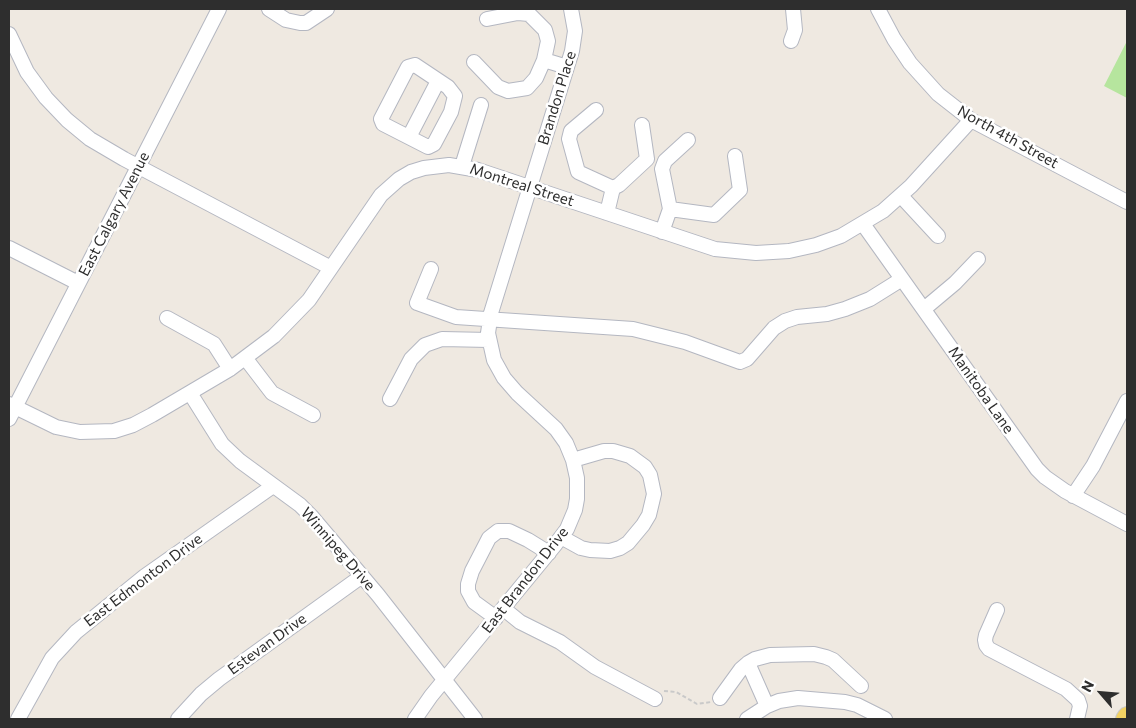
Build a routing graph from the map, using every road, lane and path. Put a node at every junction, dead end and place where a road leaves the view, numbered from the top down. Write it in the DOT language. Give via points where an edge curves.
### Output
graph roads {
  1 [pos="219,9"];
  2 [pos="257,9"];
  3 [pos="328,9"];
  4 [pos="571,9"];
  5 [pos="793,9"];
  6 [pos="878,9"];
  7 [pos="271,11"];
  8 [pos="487,19"];
  9 [pos="9,34"];
  10 [pos="791,40"];
  11 [pos="544,60"];
  12 [pos="474,62"];
  13 [pos="567,67"];
  14 [pos="438,81"];
  15 [pos="481,105"];
  16 [pos="596,110"];
  17 [pos="971,120"];
  18 [pos="642,125"];
  19 [pos="409,137"];
  20 [pos="688,140"];
  21 [pos="428,147"];
  22 [pos="735,156"];
  23 [pos="462,166"];
  24 [pos="138,167"];
  25 [pos="431,167"];
  26 [pos="530,187"];
  27 [pos="613,188"];
  28 [pos="901,196"];
  29 [pos="1127,202"];
  30 [pos="670,209"];
  31 [pos="607,213"];
  32 [pos="863,224"];
  33 [pos="662,232"];
  34 [pos="938,236"];
  35 [pos="9,248"];
  36 [pos="978,259"];
  37 [pos="331,268"];
  38 [pos="431,269"];
  39 [pos="902,279"];
  40 [pos="78,284"];
  41 [pos="924,309"];
  42 [pos="167,318"];
  43 [pos="489,320"];
  44 [pos="489,340"];
  45 [pos="246,359"];
  46 [pos="230,369"];
  47 [pos="190,392"];
  48 [pos="390,399"];
  49 [pos="1127,401"];
  50 [pos="11,410"];
  51 [pos="313,415"];
  52 [pos="573,460"];
  53 [pos="273,486"];
  54 [pos="1073,496"];
  55 [pos="1127,524"];
  56 [pos="561,537"];
  57 [pos="548,554"];
  58 [pos="362,576"];
  59 [pos="997,610"];
  60 [pos="500,614"];
  61 [pos="748,663"];
  62 [pos="444,680"];
  63 [pos="861,686"];
  64 [pos="720,698"];
  65 [pos="655,699"];
  66 [pos="767,706"];
  67 [pos="1127,716"];
  68 [pos="18,719"];
  69 [pos="178,719"];
  70 [pos="415,719"];
  71 [pos="475,719"];
  72 [pos="747,719"];
  73 [pos="885,719"];
  74 [pos="1077,719"];
  75 [pos="1126,719"];
  1 -- 24 [label="street, East Calgary Avenue"];
  2 -- 7 [label="street"];
  3 -- 7 [label="street" via="300,23"];
  4 -- 13 [label="street, Brandon Place" via="575,31"];
  5 -- 10 [label="street" via="795,30"];
  6 -- 17 [label="street, North 4th Street" via="919,74"];
  8 -- 11 [label="street" via="529,14 545,30 548,41"];
  9 -- 24 [label="street" via="27,72 56,109 90,139"];
  11 -- 12 [label="street" via="536,78 527,88 508,91 498,87"];
  11 -- 13 [label="street"];
  13 -- 26 [label="street, Brandon Place"];
  14 -- 19 [label="street"];
  14 -- 19 [label="street" via="415,65 408,67 381,119 384,124"];
  14 -- 21 [label="street" via="456,96 434,144"];
  15 -- 23 [label="street"];
  16 -- 27 [label="street" via="571,131 569,139 578,172"];
  17 -- 28 [label="street, Montreal Street"];
  17 -- 29 [label="street, North 4th Street"];
  18 -- 27 [label="street" via="647,159"];
  19 -- 21 [label="street"];
  20 -- 30 [label="street" via="665,161 662,169"];
  21 -- 25 [label="street"];
  22 -- 30 [label="street" via="740,190 714,215"];
  23 -- 25 [label="street, Montreal Street"];
  23 -- 26 [label="street, Montreal Street"];
  24 -- 37 [label="street"];
  24 -- 40 [label="street, East Calgary Avenue"];
  25 -- 37 [label="street, Montreal Street" via="411,172 389,187"];
  26 -- 31 [label="street, Montreal Street"];
  26 -- 43 [label="street, East Brandon Drive"];
  27 -- 31 [label="street"];
  28 -- 32 [label="street, Montreal Street"];
  28 -- 34 [label="street"];
  30 -- 33 [label="street"];
  31 -- 33 [label="street, Montreal Street"];
  32 -- 33 [label="street, Montreal Street" via="816,246 756,253 715,249"];
  32 -- 39 [label="street, Manitoba Lane"];
  35 -- 40 [label="street"];
  36 -- 41 [label="street" via="955,284"];
  37 -- 45 [label="street, Montreal Street" via="287,325"];
  38 -- 43 [label="street" via="417,303 456,317"];
  39 -- 41 [label="street, Manitoba Lane"];
  39 -- 43 [label="street" via="878,295 845,309 785,321 740,362 684,342 633,329"];
  40 -- 50 [label="street, East Calgary Avenue"];
  41 -- 54 [label="street, Manitoba Lane" via="1030,460 1045,477"];
  42 -- 46 [label="street" via="214,344"];
  43 -- 44 [label="street, East Brandon Drive"];
  44 -- 48 [label="street" via="442,339 425,345 411,359"];
  44 -- 52 [label="street, East Brandon Drive" via="494,360 504,378 562,436"];
  45 -- 46 [label="street, Montreal Street"];
  45 -- 51 [label="street" via="272,393"];
  46 -- 47 [label="street, Montreal Street"];
  47 -- 50 [label="street, Montreal Street" via="133,425 105,432 63,429"];
  47 -- 53 [label="street, Winnipeg Drive" via="222,444"];
  49 -- 54 [label="street" via="1093,466"];
  52 -- 56 [label="street, East Brandon Drive" via="577,498 572,520"];
  52 -- 56 [label="street" via="604,451 630,456 645,467 654,494 643,525 620,548 590,550"];
  53 -- 58 [label="street, Winnipeg Drive" via="312,517"];
  53 -- 68 [label="street, East Edmonton Drive" via="145,576 76,632 52,658"];
  54 -- 55 [label="street, Manitoba Lane"];
  56 -- 57 [label="street, East Brandon Drive"];
  57 -- 60 [label="street, East Brandon Drive"];
  57 -- 60 [label="street" via="509,531 498,531 489,538 472,571 468,591 474,602"];
  58 -- 62 [label="street, Winnipeg Drive"];
  58 -- 69 [label="street, Estevan Drive" via="219,678"];
  59 -- 74 [label="street" via="986,634 986,645 1066,689 1078,700"];
  60 -- 62 [label="street, East Brandon Drive"];
  60 -- 65 [label="street" via="560,642 594,668"];
  61 -- 63 [label="street" via="770,655 820,655 833,660"];
  61 -- 64 [label="street"];
  61 -- 66 [label="street"];
  62 -- 70 [label="street, East Brandon Drive"];
  62 -- 71 [label="street, Winnipeg Drive"];
  64 -- 65 [label="path" via="697,704 676,692 667,691"];
  66 -- 72 [label="street"];
  66 -- 73 [label="street" via="798,698 845,702"];
  67 -- 75 [label="main road"];
}
